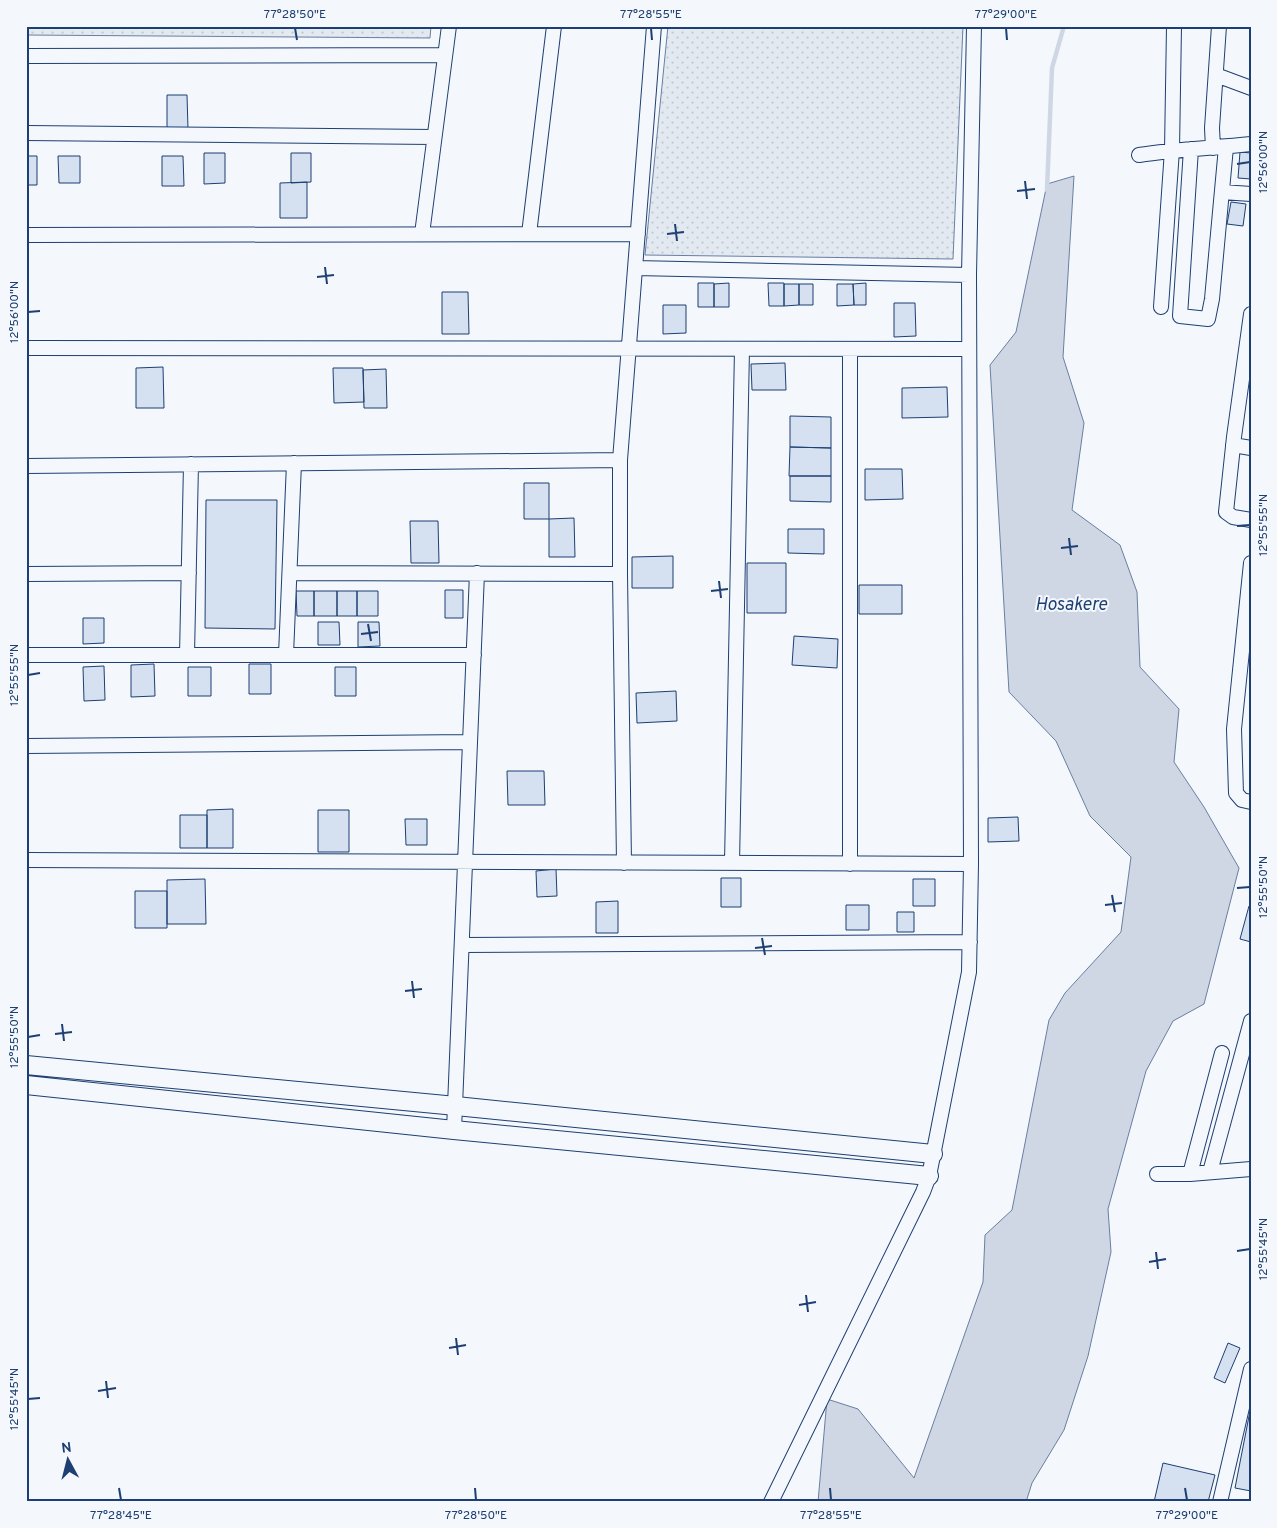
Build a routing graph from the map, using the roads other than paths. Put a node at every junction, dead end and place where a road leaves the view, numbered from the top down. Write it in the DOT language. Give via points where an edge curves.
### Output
graph roads {
  1 [pos="448,26"];
  2 [pos="554,26"];
  3 [pos="654,26"];
  4 [pos="974,26"];
  5 [pos="1174,26"];
  6 [pos="1219,26"];
  7 [pos="445,55"];
  8 [pos="26,56"];
  9 [pos="1216,75"];
  10 [pos="1251,88"];
  11 [pos="26,133"];
  12 [pos="434,137"];
  13 [pos="1251,144"];
  14 [pos="1220,147"];
  15 [pos="1191,149"];
  16 [pos="1172,150"];
  17 [pos="1139,155"];
  18 [pos="1222,192"];
  19 [pos="1251,194"];
  20 [pos="422,234"];
  21 [pos="529,234"];
  22 [pos="638,234"];
  23 [pos="26,235"];
  24 [pos="635,268"];
  25 [pos="969,275"];
  26 [pos="1161,307"];
  27 [pos="1251,314"];
  28 [pos="26,348"];
  29 [pos="629,349"];
  30 [pos="742,349"];
  31 [pos="850,349"];
  32 [pos="968,349"];
  33 [pos="1233,445"];
  34 [pos="1251,448"];
  35 [pos="620,460"];
  36 [pos="294,463"];
  37 [pos="191,464"];
  38 [pos="26,466"];
  39 [pos="1251,520"];
  40 [pos="1251,563"];
  41 [pos="189,573"];
  42 [pos="290,573"];
  43 [pos="477,573"];
  44 [pos="26,574"];
  45 [pos="620,574"];
  46 [pos="26,655"];
  47 [pos="187,655"];
  48 [pos="286,655"];
  49 [pos="474,655"];
  50 [pos="470,742"];
  51 [pos="26,746"];
  52 [pos="1251,802"];
  53 [pos="26,860"];
  54 [pos="466,862"];
  55 [pos="624,863"];
  56 [pos="732,863"];
  57 [pos="850,864"];
  58 [pos="971,864"];
  59 [pos="970,942"];
  60 [pos="462,945"];
  61 [pos="1251,1021"];
  62 [pos="1222,1053"];
  63 [pos="26,1066"];
  64 [pos="26,1085"];
  65 [pos="456,1106"];
  66 [pos="454,1130"];
  67 [pos="933,1154"];
  68 [pos="1251,1169"];
  69 [pos="1210,1172"];
  70 [pos="1157,1174"];
  71 [pos="1190,1174"];
  72 [pos="929,1176"];
  73 [pos="1251,1369"];
  74 [pos="771,1502"];
  75 [pos="1220,1502"];
  1 -- 7 [label="street"];
  2 -- 21 [label="street"];
  3 -- 22 [label="street"];
  4 -- 25 [label="street"];
  5 -- 16 [label="street"];
  6 -- 9 [label="street"];
  7 -- 8 [label="street"];
  7 -- 12 [label="street"];
  9 -- 10 [label="street"];
  9 -- 14 [label="street" via="1212,128"];
  11 -- 12 [label="street"];
  12 -- 20 [label="street"];
  13 -- 14 [label="street"];
  14 -- 15 [label="street"];
  14 -- 18 [label="street"];
  15 -- 16 [label="street"];
  15 -- 18 [label="street" via="1180,316 1208,319"];
  16 -- 17 [label="street"];
  16 -- 26 [label="street"];
  18 -- 19 [label="street"];
  20 -- 21 [label="street"];
  20 -- 23 [label="street"];
  21 -- 22 [label="street"];
  22 -- 24 [label="street"];
  24 -- 25 [label="street"];
  24 -- 29 [label="street"];
  25 -- 32 [label="street"];
  27 -- 33 [label="street"];
  28 -- 29 [label="street"];
  29 -- 30 [label="street"];
  29 -- 35 [label="street"];
  30 -- 31 [label="street"];
  30 -- 56 [label="street"];
  31 -- 32 [label="street"];
  31 -- 57 [label="street"];
  32 -- 58 [label="street"];
  33 -- 34 [label="street"];
  33 -- 39 [label="street" via="1226,512 1233,517"];
  35 -- 36 [label="street"];
  35 -- 45 [label="street"];
  36 -- 37 [label="street"];
  36 -- 42 [label="street"];
  37 -- 38 [label="street"];
  37 -- 41 [label="street"];
  40 -- 52 [label="street" via="1234,729 1236,793 1242,800"];
  41 -- 44 [label="street"];
  41 -- 47 [label="street"];
  42 -- 43 [label="street"];
  42 -- 48 [label="street"];
  43 -- 45 [label="street"];
  43 -- 49 [label="street"];
  45 -- 55 [label="street"];
  46 -- 47 [label="street"];
  47 -- 48 [label="street"];
  48 -- 49 [label="street"];
  49 -- 50 [label="street"];
  50 -- 51 [label="street"];
  50 -- 54 [label="street"];
  53 -- 54 [label="street"];
  54 -- 55 [label="street"];
  54 -- 60 [label="street"];
  55 -- 56 [label="street"];
  56 -- 57 [label="street"];
  57 -- 58 [label="street"];
  58 -- 59 [label="street"];
  59 -- 60 [label="street"];
  59 -- 67 [label="street" via="969,972"];
  60 -- 65 [label="street"];
  61 -- 69 [label="street"];
  62 -- 71 [label="street"];
  63 -- 65 [label="street"];
  64 -- 66 [label="street"];
  65 -- 66 [label="street"];
  65 -- 67 [label="street"];
  66 -- 72 [label="street"];
  67 -- 72 [label="street"];
  68 -- 69 [label="street"];
  69 -- 71 [label="street"];
  70 -- 71 [label="street"];
  72 -- 74 [label="street"];
  73 -- 75 [label="street"];
}
